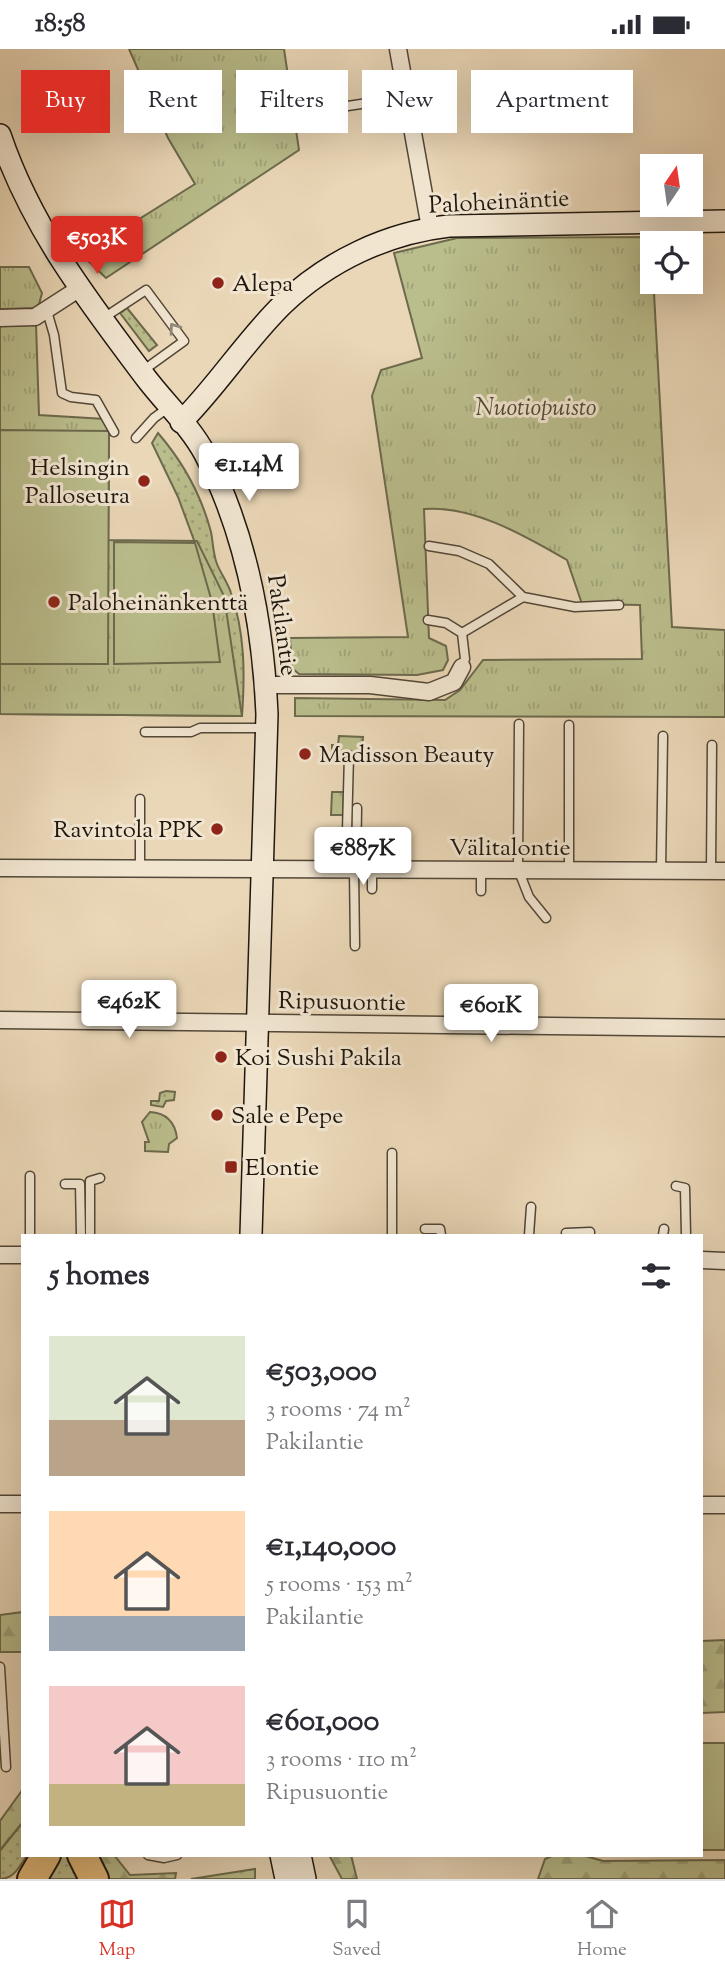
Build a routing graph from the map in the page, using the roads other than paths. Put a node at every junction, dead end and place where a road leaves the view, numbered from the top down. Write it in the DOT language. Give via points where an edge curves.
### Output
graph roads {
  1 [pos="398,49"];
  2 [pos="402,70"];
  3 [pos="413,133"];
  4 [pos="0,135"];
  5 [pos="725,221"];
  6 [pos="430,228"];
  7 [pos="80,288"];
  8 [pos="47,311"];
  9 [pos="0,318"];
  10 [pos="102,319"];
  11 [pos="142,372"];
  12 [pos="175,414"];
  13 [pos="114,432"];
  14 [pos="136,438"];
  15 [pos="429,546"];
  16 [pos="523,597"];
  17 [pos="619,605"];
  18 [pos="428,621"];
  19 [pos="461,633"];
  20 [pos="462,667"];
  21 [pos="265,685"];
  22 [pos="519,724"];
  23 [pos="569,725"];
  24 [pos="266,729"];
  25 [pos="145,732"];
  26 [pos="663,736"];
  27 [pos="712,745"];
  28 [pos="349,755"];
  29 [pos="139,799"];
  30 [pos="357,808"];
  31 [pos="0,868"];
  32 [pos="140,868"];
  33 [pos="263,869"];
  34 [pos="357,869"];
  35 [pos="481,869"];
  36 [pos="518,869"];
  37 [pos="569,870"];
  38 [pos="661,871"];
  39 [pos="718,871"];
  40 [pos="372,889"];
  41 [pos="481,891"];
  42 [pos="546,918"];
  43 [pos="355,946"];
  44 [pos="0,1020"];
  45 [pos="257,1023"];
  46 [pos="725,1028"];
  47 [pos="392,1153"];
  48 [pos="30,1176"];
  49 [pos="100,1178"];
  50 [pos="65,1184"];
  51 [pos="676,1186"];
  52 [pos="531,1207"];
  53 [pos="425,1229"];
  54 [pos="566,1233"];
  55 [pos="30,1234"];
  56 [pos="81,1234"];
  57 [pos="90,1234"];
  58 [pos="251,1234"];
  59 [pos="392,1234"];
  60 [pos="441,1234"];
  61 [pos="529,1234"];
  62 [pos="590,1234"];
  63 [pos="686,1234"];
  64 [pos="0,1255"];
  65 [pos="21,1255"];
  66 [pos="703,1260"];
  67 [pos="725,1261"];
  68 [pos="0,1504"];
  69 [pos="21,1504"];
  70 [pos="703,1505"];
  71 [pos="725,1505"];
  72 [pos="0,1667"];
  73 [pos="6,1767"];
  74 [pos="45,1857"];
  75 [pos="83,1857"];
  76 [pos="281,1857"];
  77 [pos="300,1857"];
  78 [pos="32,1879"];
  79 [pos="94,1879"];
  80 [pos="286,1879"];
  81 [pos="305,1879"];
  1 -- 2 [label="street"];
  3 -- 6 [label="street"];
  4 -- 7 [label="main road, Pakilantie" via="37,222"];
  5 -- 6 [label="main road, Paloheinäntie"];
  6 -- 12 [label="main road, Paloheinäntie" via="368,247 311,281"];
  7 -- 8 [label="street"];
  7 -- 10 [label="main road, Pakilantie"];
  8 -- 9 [label="street" via="35,317"];
  8 -- 13 [label="lane" via="62,393 96,400"];
  10 -- 11 [label="main road, Pakilantie"];
  11 -- 10 [label="lane, one-way" via="184,341 146,290"];
  11 -- 12 [label="main road, Pakilantie"];
  12 -- 14 [label="lane" via="154,418"];
  12 -- 21 [label="main road, Pakilantie" via="204,451 238,533 251,579"];
  15 -- 16 [label="lane" via="460,551 489,564"];
  16 -- 17 [label="lane" via="575,607"];
  16 -- 19 [label="lane"];
  18 -- 19 [label="lane" via="446,623"];
  19 -- 20 [label="lane" via="466,659"];
  20 -- 21 [label="street" via="454,683 429,692 370,685"];
  21 -- 24 [label="main road, Pakilantie"];
  22 -- 36 [label="lane"];
  23 -- 37 [label="lane"];
  24 -- 25 [label="lane"];
  24 -- 33 [label="main road, Pakilantie"];
  26 -- 38 [label="lane"];
  27 -- 39 [label="lane"];
  28 -- 34 [label="lane"];
  29 -- 32 [label="lane"];
  30 -- 34 [label="lane"];
  31 -- 32 [label="street, Välitalontie"];
  32 -- 33 [label="street, Välitalontie"];
  33 -- 34 [label="street, Välitalontie"];
  33 -- 45 [label="main road, Pakilantie"];
  34 -- 35 [label="street, Välitalontie"];
  34 -- 40 [label="lane"];
  34 -- 43 [label="lane"];
  35 -- 36 [label="street, Välitalontie"];
  35 -- 41 [label="lane"];
  36 -- 37 [label="street, Välitalontie"];
  36 -- 42 [label="lane" via="529,897"];
  37 -- 38 [label="street, Välitalontie"];
  38 -- 39 [label="street, Välitalontie"];
  44 -- 45 [label="street, Ripusuontie"];
  45 -- 46 [label="street, Ripusuontie"];
  45 -- 58 [label="main road, Pakilantie"];
  47 -- 59 [label="lane"];
  48 -- 55 [label="lane"];
  49 -- 57 [label="lane" via="90,1181"];
  50 -- 56 [label="lane" via="80,1184"];
  51 -- 63 [label="lane" via="685,1188"];
  52 -- 61 [label="lane"];
  53 -- 60 [label="lane" via="440,1229"];
  54 -- 62 [label="lane"];
  64 -- 65 [label="street"];
  66 -- 67 [label="street"];
  68 -- 69 [label="street"];
  70 -- 71 [label="street"];
  72 -- 73 [label="lane"];
  74 -- 78 [label="highway"];
  75 -- 79 [label="highway"];
  76 -- 80 [label="main road"];
  77 -- 81 [label="main road"];
}
